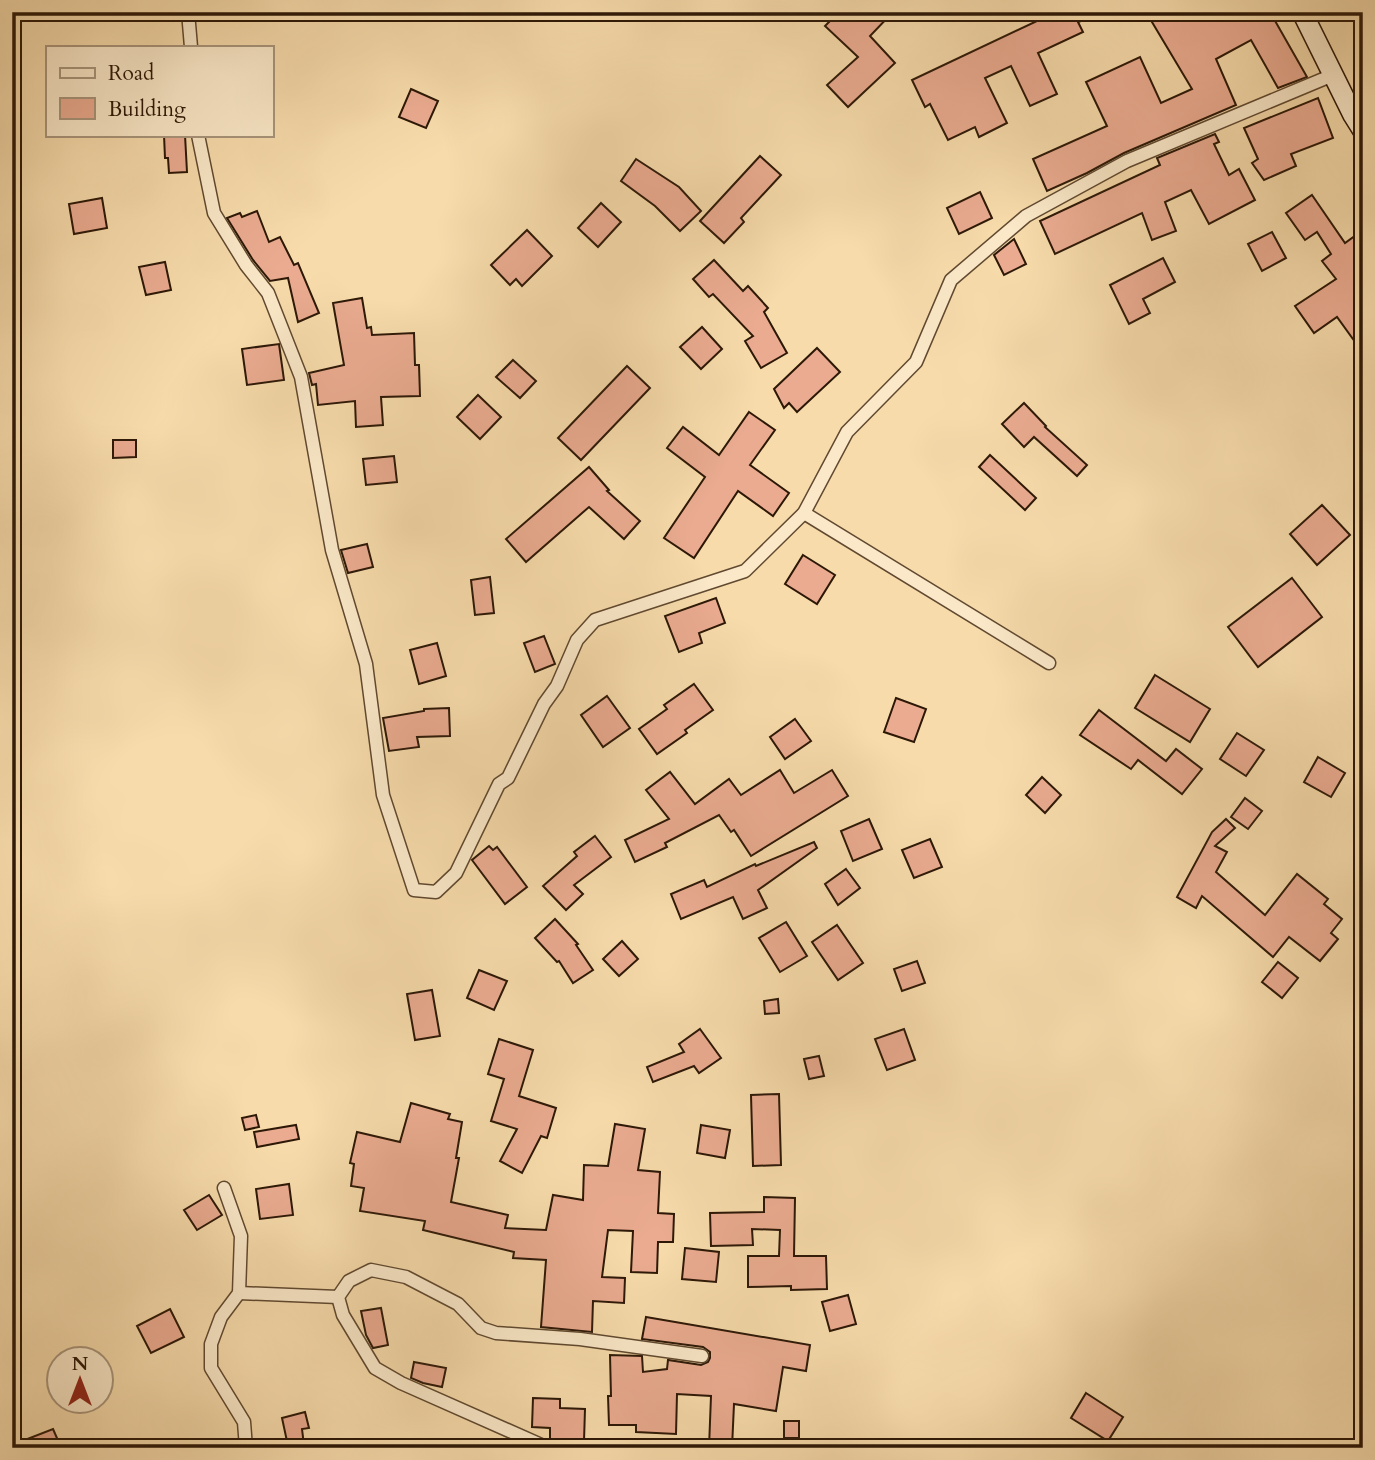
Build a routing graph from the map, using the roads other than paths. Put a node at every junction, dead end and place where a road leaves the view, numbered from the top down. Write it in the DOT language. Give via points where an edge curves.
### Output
graph roads {
  1 [pos="188,12"];
  2 [pos="1302,12"];
  3 [pos="191,46"];
  4 [pos="1334,75"];
  5 [pos="1363,131"];
  6 [pos="198,136"];
  7 [pos="803,513"];
  8 [pos="1049,663"];
  9 [pos="224,1188"];
  10 [pos="239,1293"];
  11 [pos="338,1297"];
  12 [pos="702,1356"];
  13 [pos="246,1448"];
  14 [pos="548,1448"];
  1 -- 3 [label="street"];
  2 -- 4 [label="street"];
  4 -- 5 [label="street"];
  4 -- 7 [label="street" via="1127,161 1026,216 951,280 916,362 847,432"];
  6 -- 7 [label="street" via="214,213 268,293 301,377 332,550 366,664 383,795 414,890 436,892 456,873 577,640 595,620 745,571"];
  7 -- 8 [label="street"];
  9 -- 10 [label="street" via="241,1236"];
  10 -- 11 [label="street"];
  10 -- 13 [label="street" via="221,1317 211,1344 211,1368 244,1422"];
  11 -- 12 [label="street" via="349,1281 371,1269 406,1277 458,1304 481,1328 496,1333"];
  11 -- 14 [label="street" via="343,1315 374,1368"];
}
